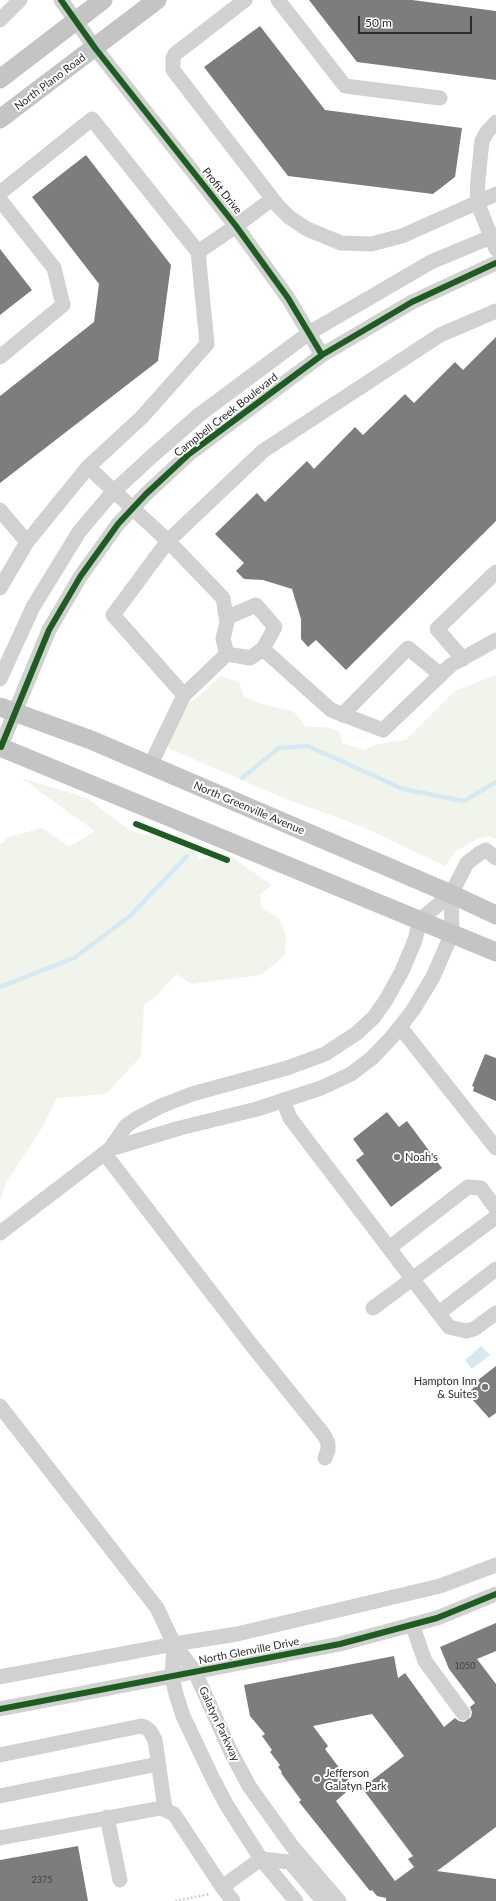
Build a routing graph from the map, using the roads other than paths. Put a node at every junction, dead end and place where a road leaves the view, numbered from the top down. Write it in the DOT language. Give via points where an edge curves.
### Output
graph roads {
  1 [pos="20,0"];
  2 [pos="61,0"];
  3 [pos="103,0"];
  4 [pos="157,0"];
  5 [pos="245,0"];
  6 [pos="278,0"];
  7 [pos="0,20"];
  8 [pos="76,20"];
  9 [pos="95,48"];
  10 [pos="0,79"];
  11 [pos="440,98"];
  12 [pos="0,119"];
  13 [pos="496,122"];
  14 [pos="0,193"];
  15 [pos="496,194"];
  16 [pos="272,199"];
  17 [pos="0,200"];
  18 [pos="477,202"];
  19 [pos="236,226"];
  20 [pos="494,240"];
  21 [pos="198,252"];
  22 [pos="496,263"];
  23 [pos="496,311"];
  24 [pos="309,333"];
  25 [pos="322,355"];
  26 [pos="0,357"];
  27 [pos="88,467"];
  28 [pos="115,491"];
  29 [pos="133,508"];
  30 [pos="0,510"];
  31 [pos="168,540"];
  32 [pos="27,542"];
  33 [pos="496,572"];
  34 [pos="0,588"];
  35 [pos="227,622"];
  36 [pos="496,640"];
  37 [pos="263,649"];
  38 [pos="227,654"];
  39 [pos="463,659"];
  40 [pos="441,675"];
  41 [pos="0,679"];
  42 [pos="184,695"];
  43 [pos="7,710"];
  44 [pos="342,715"];
  45 [pos="0,747"];
  46 [pos="150,766"];
  47 [pos="496,858"];
  48 [pos="451,894"];
  49 [pos="496,915"];
  50 [pos="420,920"];
  51 [pos="452,933"];
  52 [pos="496,952"];
  53 [pos="400,1027"];
  54 [pos="283,1100"];
  55 [pos="490,1134"];
  56 [pos="496,1148"];
  57 [pos="108,1152"];
  58 [pos="496,1209"];
  59 [pos="496,1217"];
  60 [pos="0,1233"];
  61 [pos="389,1248"];
  62 [pos="496,1269"];
  63 [pos="414,1279"];
  64 [pos="373,1308"];
  65 [pos="439,1313"];
  66 [pos="496,1313"];
  67 [pos="0,1406"];
  68 [pos="326,1458"];
  69 [pos="496,1565"];
  70 [pos="496,1594"];
  71 [pos="412,1624"];
  72 [pos="174,1644"];
  73 [pos="195,1672"];
  74 [pos="0,1677"];
  75 [pos="172,1677"];
  76 [pos="0,1709"];
  77 [pos="463,1713"];
  78 [pos="0,1755"];
  79 [pos="158,1764"];
  80 [pos="0,1796"];
  81 [pos="166,1809"];
  82 [pos="107,1817"];
  83 [pos="0,1838"];
  84 [pos="261,1859"];
  85 [pos="120,1880"];
  86 [pos="222,1887"];
  87 [pos="233,1901"];
  88 [pos="296,1901"];
  89 [pos="323,1901"];
  90 [pos="339,1901"];
  1 -- 7 [label="street"];
  2 -- 8 [label="street, Profit Drive"];
  3 -- 8 [label="main road"];
  4 -- 9 [label="main road, North Plano Road"];
  5 -- 16 [label="street" via="176,54 172,58 173,70"];
  6 -- 11 [label="street" via="345,86"];
  8 -- 9 [label="street, Profit Drive"];
  8 -- 10 [label="main road"];
  9 -- 12 [label="main road, North Plano Road"];
  9 -- 19 [label="street, Profit Drive"];
  13 -- 18 [label="street" via="482,141"];
  14 -- 21 [label="street" via="92,120"];
  15 -- 18 [label="street"];
  16 -- 18 [label="street" via="289,217 306,229 341,243 356,244 387,241"];
  16 -- 19 [label="street"];
  17 -- 26 [label="street" via="54,268 63,305"];
  18 -- 20 [label="street"];
  19 -- 21 [label="street"];
  19 -- 24 [label="street, Profit Drive" via="288,298"];
  20 -- 24 [label="street, Campbell Creek Boulevard" via="431,262"];
  21 -- 27 [label="street" via="206,344 142,417"];
  22 -- 25 [label="street, Campbell Creek Boulevard" via="412,302"];
  23 -- 31 [label="street" via="440,335 263,451"];
  24 -- 25 [label="street, Profit Drive"];
  24 -- 28 [label="street, Campbell Creek Boulevard" via="199,415"];
  25 -- 29 [label="street, Campbell Creek Boulevard" via="189,454"];
  27 -- 28 [label="street"];
  27 -- 32 [label="street"];
  28 -- 29 [label="street"];
  28 -- 41 [label="street, Campbell Creek Boulevard" via="79,532 56,567 33,607"];
  29 -- 31 [label="street"];
  29 -- 43 [label="street, Campbell Creek Boulevard" via="118,524 80,577"];
  30 -- 32 [label="street"];
  31 -- 35 [label="street" via="223,598"];
  31 -- 42 [label="street" via="113,615"];
  32 -- 34 [label="street"];
  33 -- 39 [label="street" via="437,630"];
  35 -- 37 [label="street" via="228,618 256,605 275,627"];
  35 -- 38 [label="street" via="223,639"];
  36 -- 39 [label="street"];
  37 -- 38 [label="street" via="250,658"];
  37 -- 44 [label="street" via="331,710"];
  38 -- 42 [label="street"];
  39 -- 40 [label="street" via="451,665"];
  40 -- 44 [label="street" via="383,730"];
  40 -- 44 [label="street" via="408,648"];
  42 -- 46 [label="street"];
  43 -- 45 [label="street, Campbell Creek Boulevard"];
  43 -- 46 [label="main road, North Greenville Avenue" via="90,740"];
  45 -- 50 [label="main road"];
  46 -- 48 [label="main road, North Greenville Avenue"];
  47 -- 48 [label="street" via="486,850 480,853 467,864"];
  48 -- 49 [label="main road, North Greenville Avenue"];
  48 -- 50 [label="street"];
  48 -- 51 [label="street"];
  50 -- 51 [label="main road"];
  50 -- 57 [label="street" via="413,946 386,1000 374,1017 357,1033 325,1054 287,1068 192,1094 161,1106 126,1126"];
  51 -- 52 [label="main road"];
  51 -- 53 [label="street" via="433,978"];
  53 -- 54 [label="street" via="372,1058 351,1074 321,1088"];
  53 -- 55 [label="street"];
  54 -- 57 [label="street"];
  54 -- 61 [label="street" via="290,1118"];
  55 -- 56 [label="street"];
  57 -- 60 [label="street"];
  57 -- 68 [label="street" via="264,1361 324,1435 328,1443"];
  58 -- 61 [label="street" via="481,1188 468,1187"];
  59 -- 63 [label="street"];
  61 -- 63 [label="street"];
  62 -- 65 [label="street"];
  63 -- 64 [label="street"];
  63 -- 65 [label="street"];
  65 -- 66 [label="street" via="449,1327 466,1331 474,1329"];
  67 -- 72 [label="street, Galatyn Parkway" via="157,1608"];
  69 -- 72 [label="street, North Glenville Drive" via="440,1586 237,1634"];
  70 -- 71 [label="street, North Glenville Drive" via="437,1618"];
  71 -- 73 [label="street, North Glenville Drive" via="340,1644"];
  71 -- 77 [label="street" via="425,1661"];
  72 -- 73 [label="street, Galatyn Parkway"];
  72 -- 74 [label="street, North Glenville Drive"];
  72 -- 75 [label="street"];
  73 -- 75 [label="street, North Glenville Drive"];
  73 -- 90 [label="street, Galatyn Parkway" via="249,1786 292,1846"];
  75 -- 76 [label="street, North Glenville Drive"];
  75 -- 84 [label="street" via="183,1716 213,1779"];
  78 -- 79 [label="street" via="141,1726 149,1728"];
  79 -- 80 [label="street"];
  79 -- 81 [label="street"];
  81 -- 82 [label="street" via="151,1809"];
  81 -- 86 [label="street" via="174,1814"];
  82 -- 83 [label="street"];
  82 -- 85 [label="street"];
  84 -- 86 [label="street"];
  84 -- 88 [label="street"];
  84 -- 89 [label="street" via="290,1862"];
  86 -- 87 [label="street"];
}
